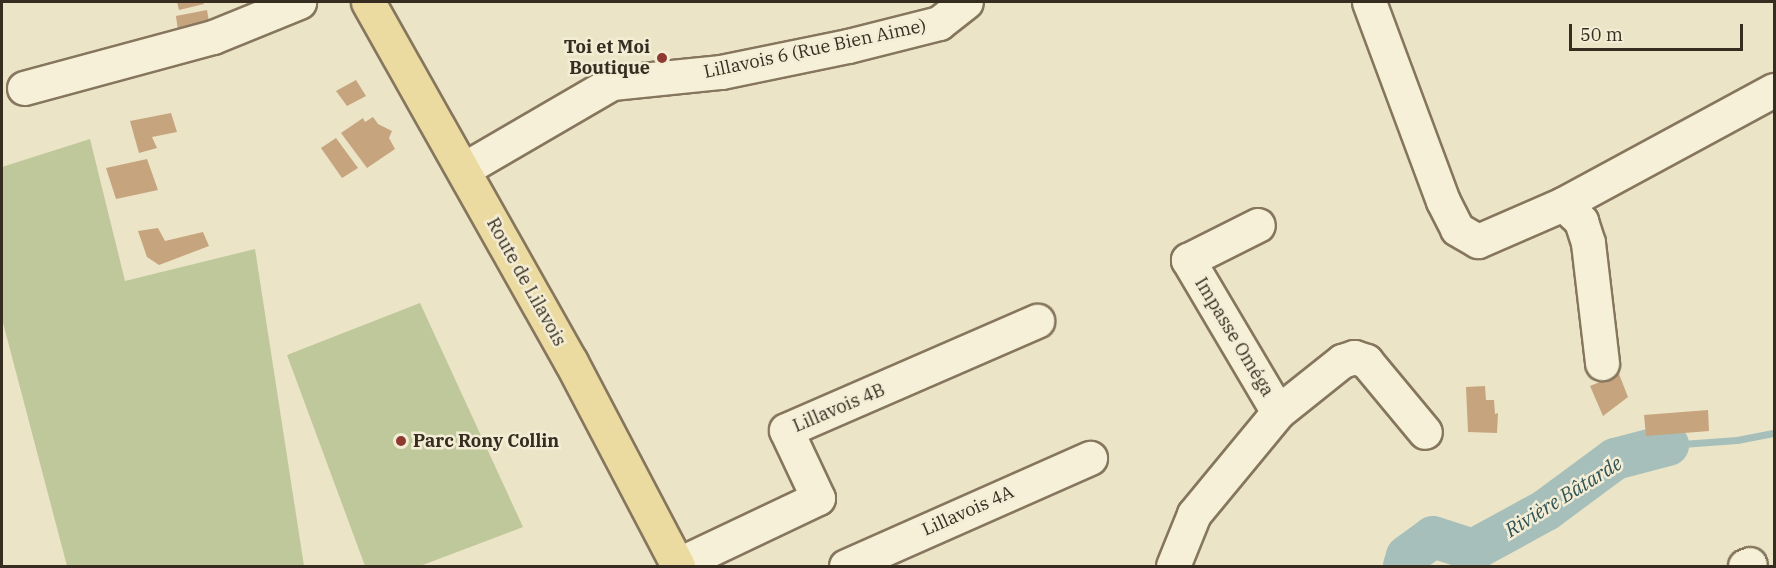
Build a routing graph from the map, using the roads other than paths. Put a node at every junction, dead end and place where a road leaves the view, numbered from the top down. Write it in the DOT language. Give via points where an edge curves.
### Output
graph roads {
  1 [pos="299,2"];
  2 [pos="368,2"];
  3 [pos="966,2"];
  4 [pos="1369,2"];
  5 [pos="24,88"];
  6 [pos="1774,90"];
  7 [pos="464,169"];
  8 [pos="1563,204"];
  9 [pos="1258,225"];
  10 [pos="1037,321"];
  11 [pos="1602,363"];
  12 [pos="1278,412"];
  13 [pos="1425,432"];
  14 [pos="1090,458"];
  15 [pos="677,566"];
  16 [pos="846,567"];
  17 [pos="1173,567"];
  1 -- 5 [label="street" via="213,37"];
  2 -- 7 [label="main road, Route de Lilavois"];
  3 -- 7 [label="street, Lillavois 6 (Rue Bien Aime)" via="939,23 848,46 721,72 612,83"];
  4 -- 8 [label="street" via="1457,229 1478,241"];
  6 -- 8 [label="street"];
  7 -- 15 [label="main road, Route de Lilavois"];
  8 -- 11 [label="street" via="1581,221 1588,243"];
  9 -- 12 [label="street, Impasse Oméga" via="1188,260"];
  10 -- 15 [label="street, Lillavois 4B" via="786,430 818,498"];
  12 -- 13 [label="street" via="1342,361 1354,357 1366,361"];
  12 -- 17 [label="street, Impasse Oméga" via="1194,513"];
  14 -- 16 [label="street, Lillavois 4A"];
}
